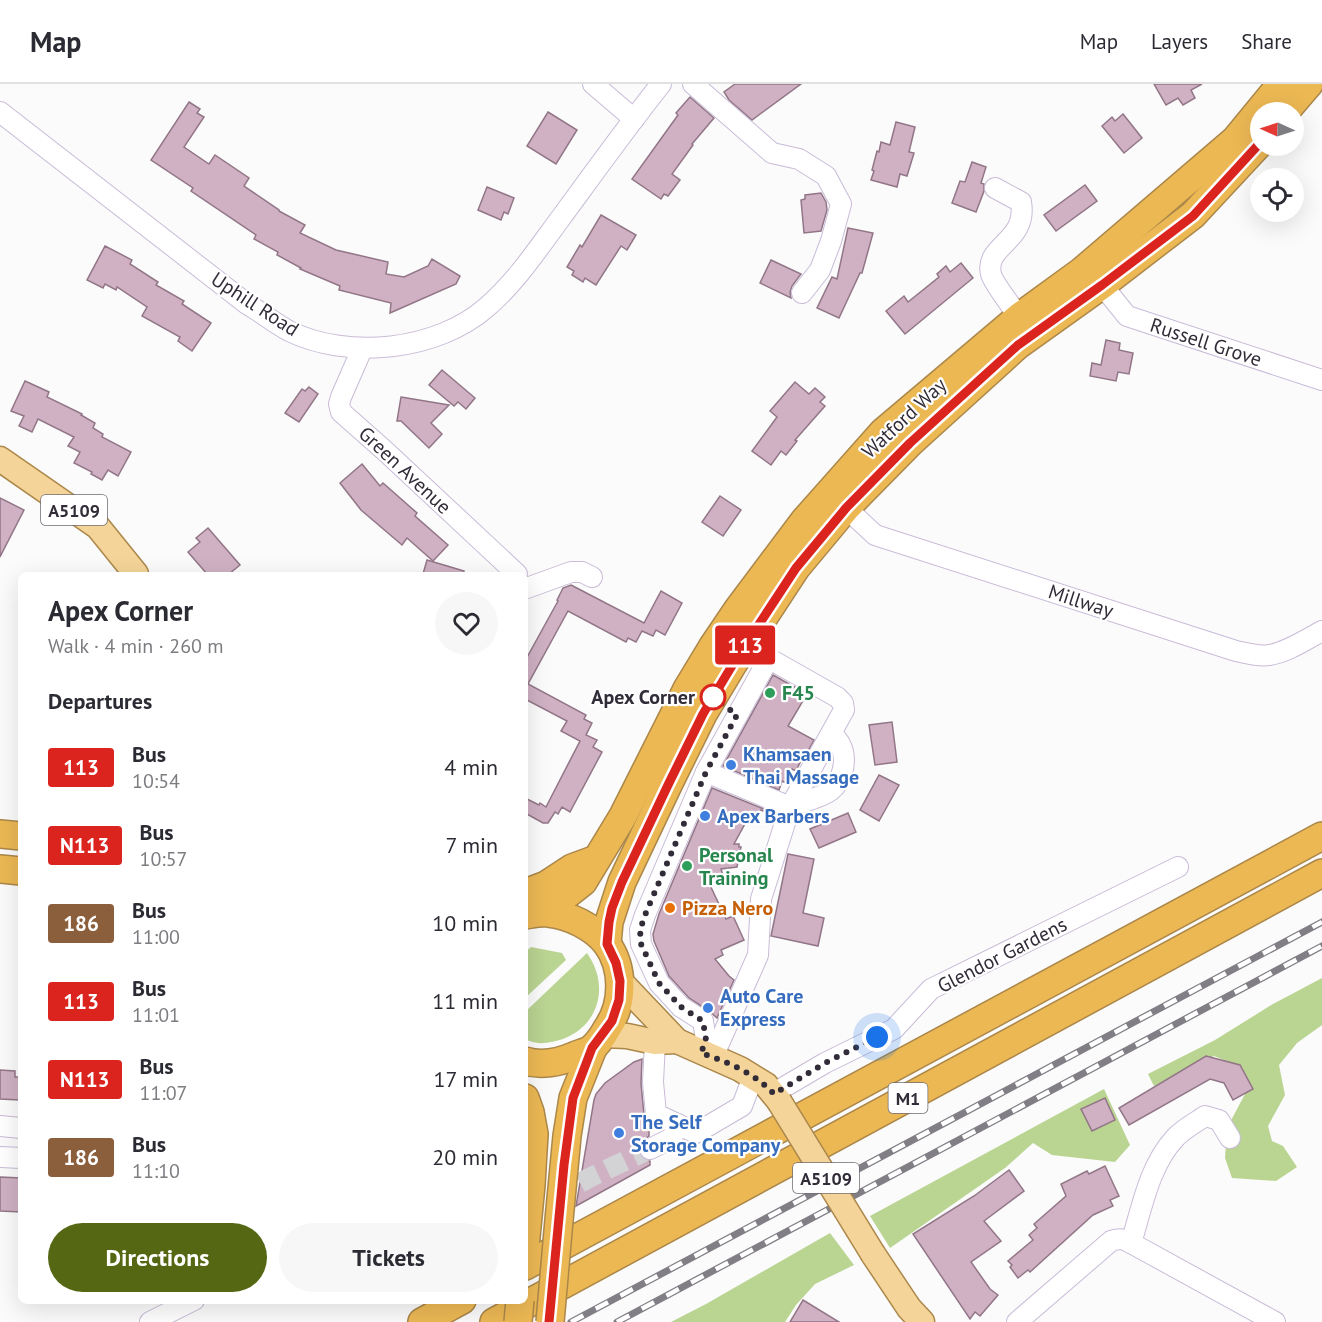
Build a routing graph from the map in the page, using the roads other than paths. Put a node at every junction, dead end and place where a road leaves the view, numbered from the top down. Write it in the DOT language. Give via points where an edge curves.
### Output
graph roads {
  1 [pos="593,84"];
  2 [pos="661,84"];
  3 [pos="693,84"];
  4 [pos="1281,84"];
  5 [pos="1309,84"];
  6 [pos="1294,102"];
  7 [pos="0,112"];
  8 [pos="634,119"];
  9 [pos="1250,154"];
  10 [pos="995,188"];
  11 [pos="1102,285"];
  12 [pos="802,293"];
  13 [pos="1019,317"];
  14 [pos="362,349"];
  15 [pos="1322,380"];
  16 [pos="1,462"];
  17 [pos="846,508"];
  18 [pos="134,572"];
  19 [pos="511,572"];
  20 [pos="592,577"];
  21 [pos="528,584"];
  22 [pos="1322,631"];
  23 [pos="745,645"];
  24 [pos="769,658"];
  25 [pos="832,732"];
  26 [pos="706,772"];
  27 [pos="790,807"];
  28 [pos="0,834"];
  29 [pos="18,836"];
  30 [pos="1322,836"];
  31 [pos="597,859"];
  32 [pos="1178,867"];
  33 [pos="0,869"];
  34 [pos="18,871"];
  35 [pos="1322,873"];
  36 [pos="528,892"];
  37 [pos="535,914"];
  38 [pos="607,944"];
  39 [pos="620,981"];
  40 [pos="598,1041"];
  41 [pos="666,1042"];
  42 [pos="707,1055"];
  43 [pos="528,1061"];
  44 [pos="753,1077"];
  45 [pos="776,1097"];
  46 [pos="528,1106"];
  47 [pos="678,1124"];
  48 [pos="0,1126"];
  49 [pos="18,1128"];
  50 [pos="1230,1138"];
  51 [pos="650,1149"];
  52 [pos="0,1157"];
  53 [pos="18,1158"];
  54 [pos="528,1185"];
  55 [pos="1131,1243"];
  56 [pos="528,1264"];
  57 [pos="186,1304"];
  58 [pos="455,1304"];
  59 [pos="520,1304"];
  60 [pos="527,1304"];
  61 [pos="528,1304"];
  62 [pos="150,1322"];
  63 [pos="422,1322"];
  64 [pos="494,1322"];
  65 [pos="518,1322"];
  66 [pos="550,1322"];
  67 [pos="922,1322"];
  68 [pos="1017,1322"];
  69 [pos="1275,1322"];
  1 -- 8 [label="street"];
  2 -- 8 [label="street, Uphill Road"];
  3 -- 12 [label="street" via="772,153 799,159 826,176 841,204 820,270"];
  4 -- 13 [label="highway, Watford Way" via="1234,140 1082,271"];
  5 -- 6 [label="highway"];
  7 -- 14 [label="street, Uphill Road" via="255,309 289,331 320,342"];
  8 -- 14 [label="street, Uphill Road" via="509,286 487,308 446,333"];
  9 -- 11 [label="highway, Watford Way" via="1193,216"];
  10 -- 13 [label="street" via="1021,202 1019,226 994,254 990,267 991,277"];
  11 -- 15 [label="street, Russell Grove" via="1127,316"];
  11 -- 17 [label="highway, Watford Way" via="1018,345 910,443"];
  13 -- 31 [label="highway, Watford Way" via="883,432 804,521 713,646"];
  14 -- 19 [label="street, Green Avenue" via="341,397 341,412"];
  16 -- 18 [label="main road, A5109" via="98,527"];
  17 -- 22 [label="street, Millway" via="875,535 1236,651 1271,655"];
  17 -- 23 [label="highway, Watford Way" via="796,568"];
  20 -- 21 [label="street" via="571,572"];
  23 -- 24 [label="street"];
  23 -- 38 [label="highway, Watford Way" via="703,714 622,882 609,922"];
  24 -- 25 [label="street" via="843,703 844,710"];
  24 -- 26 [label="street"];
  25 -- 27 [label="street"];
  25 -- 27 [label="street" via="844,756 837,783 829,792"];
  26 -- 27 [label="street"];
  26 -- 42 [label="street" via="640,930 641,944 659,983 681,1007 703,1021"];
  27 -- 42 [label="street" via="761,899 759,955"];
  28 -- 29 [label="highway"];
  30 -- 56 [label="highway, M1"];
  31 -- 36 [label="highway"];
  31 -- 37 [label="highway, Watford Way" via="583,882"];
  32 -- 45 [label="street, Glendor Gardens" via="931,989 894,1029 825,1063"];
  33 -- 34 [label="highway"];
  35 -- 61 [label="highway, M1"];
  37 -- 38 [label="highway" via="566,916 591,929"];
  38 -- 39 [label="highway"];
  39 -- 40 [label="highway" via="612,1021"];
  39 -- 41 [label="main road, A5109"];
  40 -- 41 [label="main road, A5109" via="627,1036"];
  40 -- 43 [label="highway" via="562,1061"];
  40 -- 66 [label="highway, bridge" via="573,1098 569,1187"];
  41 -- 42 [label="main road, A5109"];
  41 -- 47 [label="street" via="653,1082 656,1114"];
  42 -- 44 [label="main road, A5109"];
  44 -- 45 [label="main road, A5109"];
  44 -- 47 [label="street" via="741,1106 696,1133"];
  45 -- 67 [label="main road, A5109, bridge" via="873,1254"];
  46 -- 54 [label="highway" via="534,1134"];
  47 -- 51 [label="street" via="672,1138"];
  48 -- 49 [label="street"];
  50 -- 55 [label="street" via="1219,1120 1205,1116 1174,1139 1152,1178"];
  52 -- 53 [label="street"];
  55 -- 68 [label="street" via="1124,1239 1112,1241"];
  55 -- 69 [label="street"];
  57 -- 62 [label="street"];
  58 -- 63 [label="highway"];
  59 -- 65 [label="highway, bridge"];
  60 -- 64 [label="highway, M1"];
}
